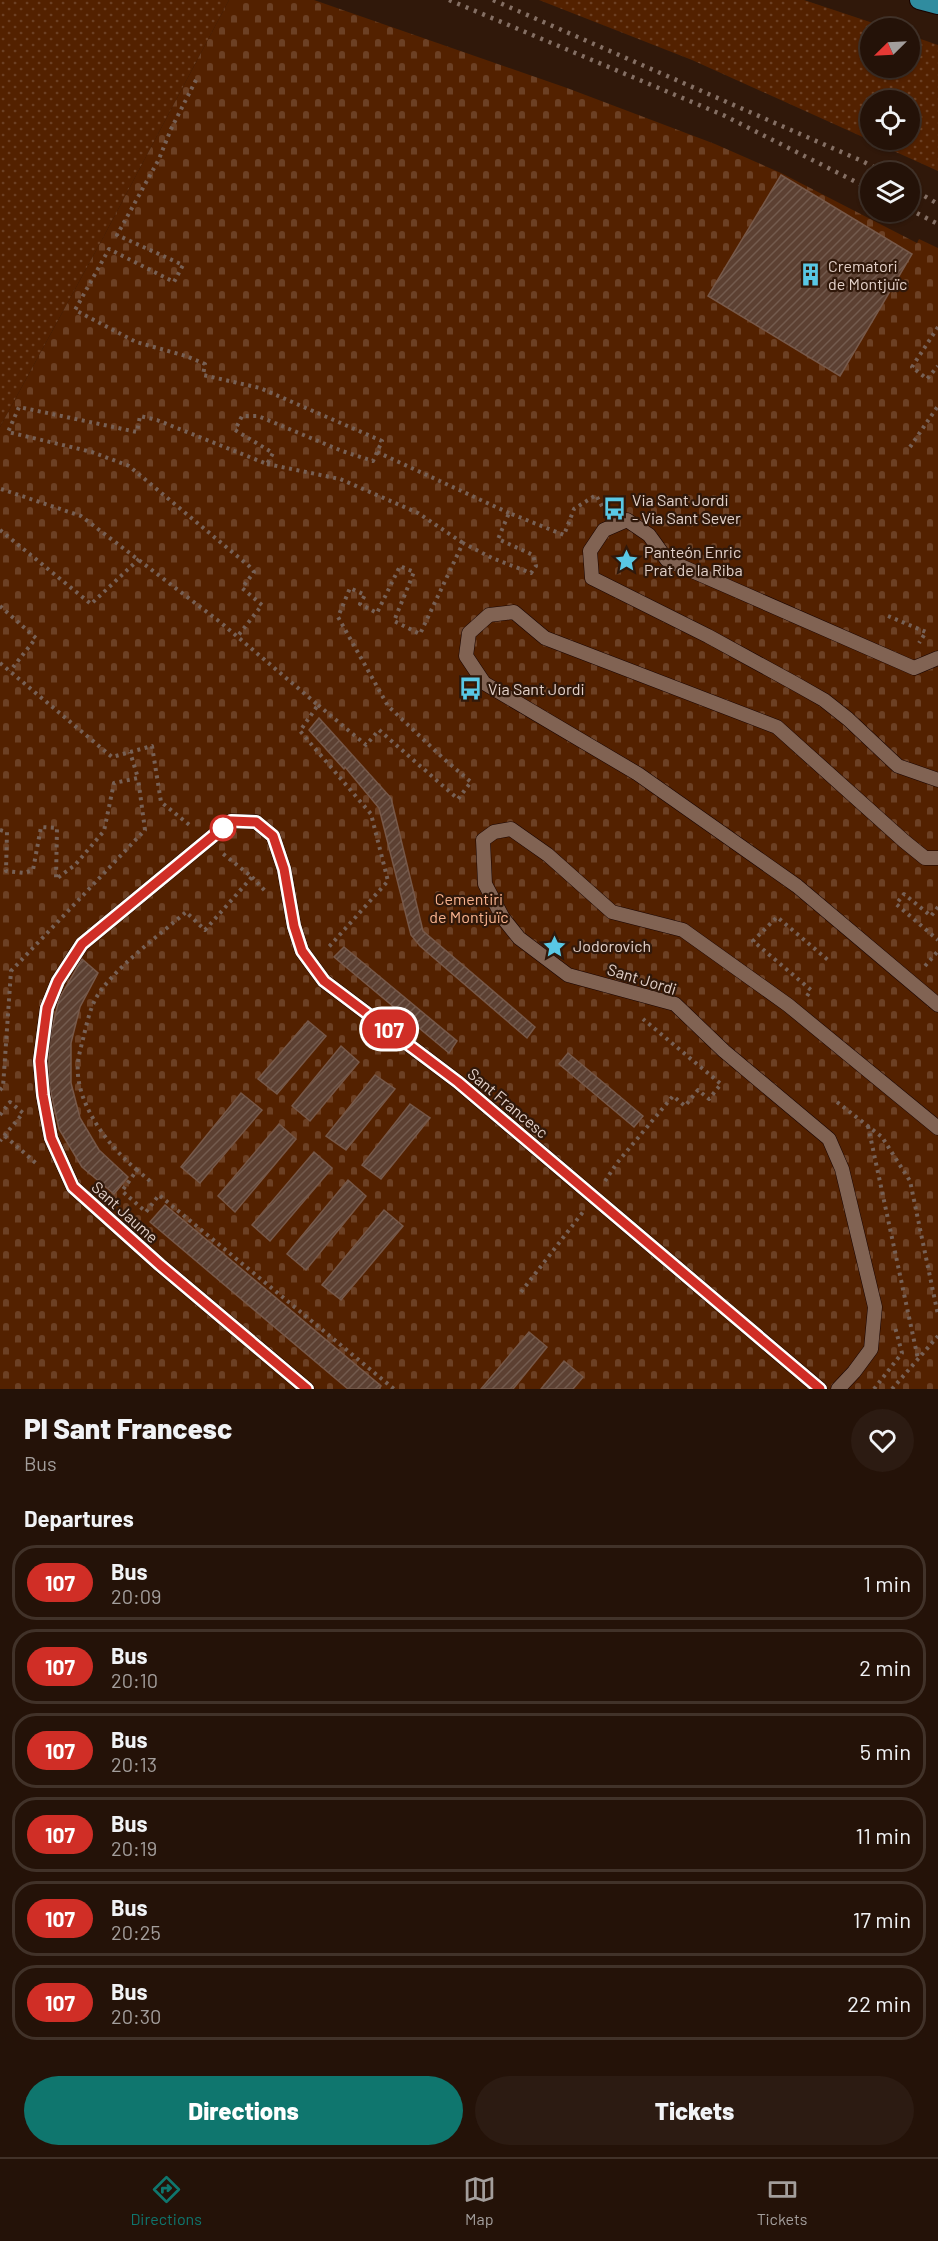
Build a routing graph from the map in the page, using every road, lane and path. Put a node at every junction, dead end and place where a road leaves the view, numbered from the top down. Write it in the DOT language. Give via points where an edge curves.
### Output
graph roads {
  1 [pos="920,0"];
  2 [pos="938,5"];
  3 [pos="196,80"];
  4 [pos="938,327"];
  5 [pos="938,366"];
  6 [pos="938,406"];
  7 [pos="910,447"];
  8 [pos="377,452"];
  9 [pos="267,464"];
  10 [pos="1,489"];
  11 [pos="588,499"];
  12 [pos="510,513"];
  13 [pos="0,530"];
  14 [pos="463,543"];
  15 [pos="139,559"];
  16 [pos="0,606"];
  17 [pos="888,616"];
  18 [pos="914,627"];
  19 [pos="237,637"];
  20 [pos="938,658"];
  21 [pos="0,663"];
  22 [pos="10,671"];
  23 [pos="318,705"];
  24 [pos="130,752"];
  25 [pos="938,780"];
  26 [pos="231,821"];
  27 [pos="0,830"];
  28 [pos="207,841"];
  29 [pos="938,858"];
  30 [pos="938,907"];
  31 [pos="341,936"];
  32 [pos="938,940"];
  33 [pos="938,951"];
  34 [pos="931,959"];
  35 [pos="828,960"];
  36 [pos="802,983"];
  37 [pos="938,1005"];
  38 [pos="638,1015"];
  39 [pos="837,1102"];
  40 [pos="0,1115"];
  41 [pos="868,1126"];
  42 [pos="938,1128"];
  43 [pos="5,1136"];
  44 [pos="0,1141"];
  45 [pos="35,1162"];
  46 [pos="617,1163"];
  47 [pos="137,1170"];
  48 [pos="150,1181"];
  49 [pos="577,1221"];
  50 [pos="521,1293"];
  51 [pos="938,1315"];
  52 [pos="938,1336"];
  53 [pos="918,1359"];
  54 [pos="880,1380"];
  55 [pos="307,1389"];
  56 [pos="394,1389"];
  57 [pos="820,1389"];
  58 [pos="838,1389"];
  59 [pos="874,1389"];
  60 [pos="892,1389"];
  1 -- 2 [label="highway"];
  3 -- 8 [label="path" via="117,235 183,266 174,282 109,249 75,310 136,342 205,364 203,375 260,388 382,441"];
  4 -- 5 [label="path" via="912,367 927,379"];
  6 -- 7 [label="path"];
  8 -- 9 [label="path" via="374,461 258,416 242,416 235,430 273,453"];
  8 -- 12 [label="path"];
  9 -- 14 [label="path" via="340,479 418,513"];
  9 -- 19 [label="path" via="140,416 137,432 19,407 8,432 92,452 129,466 249,566 254,572 242,588 262,605"];
  10 -- 15 [label="path" via="81,516"];
  11 -- 12 [label="path" via="574,509 564,534"];
  12 -- 14 [label="path" via="498,539 533,555 536,566 531,573"];
  13 -- 15 [label="path" via="91,604"];
  14 -- 23 [label="path" via="420,634 394,621 414,572 400,566 377,613 360,604 364,595 350,588 338,616 388,706 471,782 458,799 379,730 366,745"];
  15 -- 19 [label="path"];
  16 -- 22 [label="path" via="36,638"];
  17 -- 18 [label="path"];
  19 -- 23 [label="path"];
  20 -- 25 [label="lane" via="914,668 678,565 627,520 603,530 590,551 592,578 824,700 898,766"];
  21 -- 22 [label="path"];
  22 -- 24 [label="path" via="112,758"];
  23 -- 31 [label="path" via="300,731 371,814 388,881"];
  24 -- 27 [label="path" via="138,778 114,783 104,831 75,865 56,879 57,828 41,827 33,870 24,873 6,871 7,832"];
  24 -- 28 [label="path" via="152,746 161,802"];
  26 -- 28 [label="lane, Sant Jaume"];
  26 -- 57 [label="lane, Sant Francesc" via="256,822 273,836 302,951 324,981 458,1082"];
  28 -- 47 [label="path" via="252,877 205,930 186,912 117,973 95,999 78,1063 81,1092 95,1121 111,1146"];
  28 -- 55 [label="lane, Sant Jaume" via="82,944 68,965 47,1008 40,1061 43,1095 51,1138 73,1187"];
  29 -- 37 [label="lane" via="925,858 904,841 777,727 545,638 514,612 489,615 469,633 466,656 484,683 638,774 797,886"];
  30 -- 32 [label="path" via="931,916 904,894 896,904"];
  33 -- 34 [label="path"];
  35 -- 36 [label="path" via="777,917 753,941"];
  38 -- 46 [label="path" via="721,1084 709,1099 698,1090 685,1106 673,1096"];
  39 -- 41 [label="path"];
  40 -- 43 [label="path" via="10,1102 23,1113"];
  41 -- 51 [label="path" via="882,1137 910,1181"];
  41 -- 53 [label="path"];
  42 -- 58 [label="lane, Sant Jordi" via="796,1011 683,930 612,912 548,855 511,829 494,832 483,840 485,884 519,938 568,975 675,1004 724,1051 829,1139 842,1169 875,1307 871,1348"];
  43 -- 44 [label="path"];
  43 -- 45 [label="path"];
  47 -- 48 [label="path"];
  47 -- 56 [label="path" via="122,1191 146,1212 159,1195"];
  49 -- 50 [label="path"];
  52 -- 53 [label="path"];
  53 -- 60 [label="path"];
  54 -- 59 [label="path"];
}
